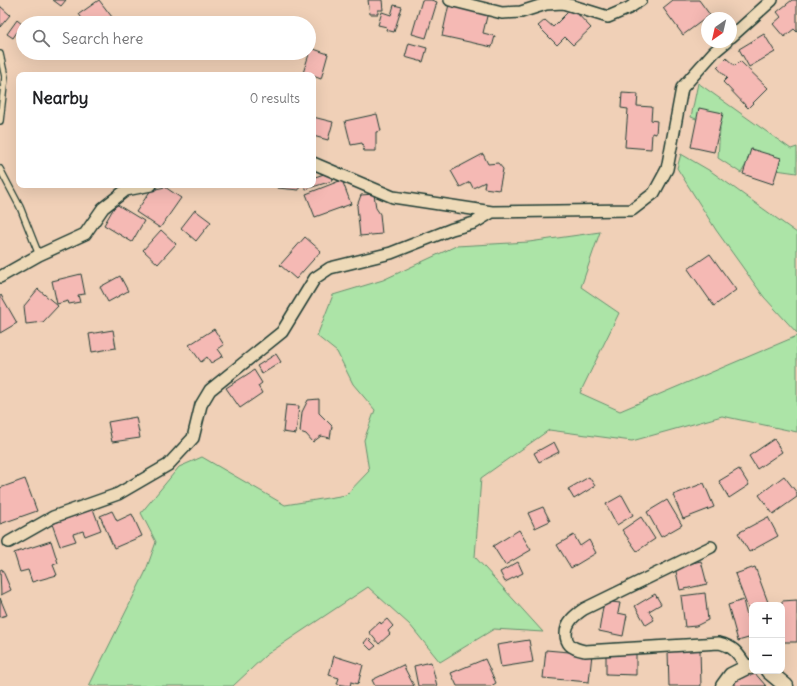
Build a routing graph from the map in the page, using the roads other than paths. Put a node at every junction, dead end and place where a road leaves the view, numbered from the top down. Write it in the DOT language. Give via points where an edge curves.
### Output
graph roads {
  1 [pos="450,0"];
  2 [pos="641,0"];
  3 [pos="772,0"];
  4 [pos="737,32"];
  5 [pos="719,48"];
  6 [pos="0,54"];
  7 [pos="0,121"];
  8 [pos="316,163"];
  9 [pos="0,169"];
  10 [pos="136,188"];
  11 [pos="492,212"];
  12 [pos="39,255"];
  13 [pos="0,277"];
  14 [pos="9,542"];
  15 [pos="711,547"];
  16 [pos="749,667"];
  17 [pos="772,674"];
  18 [pos="723,686"];
  19 [pos="786,686"];
  1 -- 2 [label="street" via="502,13 521,12 546,4 563,3 608,17"];
  3 -- 4 [label="street"];
  5 -- 11 [label="street" via="682,88 668,169 654,193 632,210"];
  6 -- 7 [label="lane" via="5,77"];
  8 -- 11 [label="street" via="393,197"];
  9 -- 12 [label="lane" via="20,207"];
  10 -- 12 [label="street" via="126,190 103,208 85,234"];
  11 -- 14 [label="street" via="474,223 391,253 330,268 315,278 282,332 210,390 201,405 193,438 168,465 118,494 53,517"];
  12 -- 13 [label="street"];
  15 -- 16 [label="street" via="584,609 569,622 566,639 569,645 585,651 719,643 734,650"];
  16 -- 18 [label="street" via="731,675"];
  17 -- 19 [label="street"];
}
